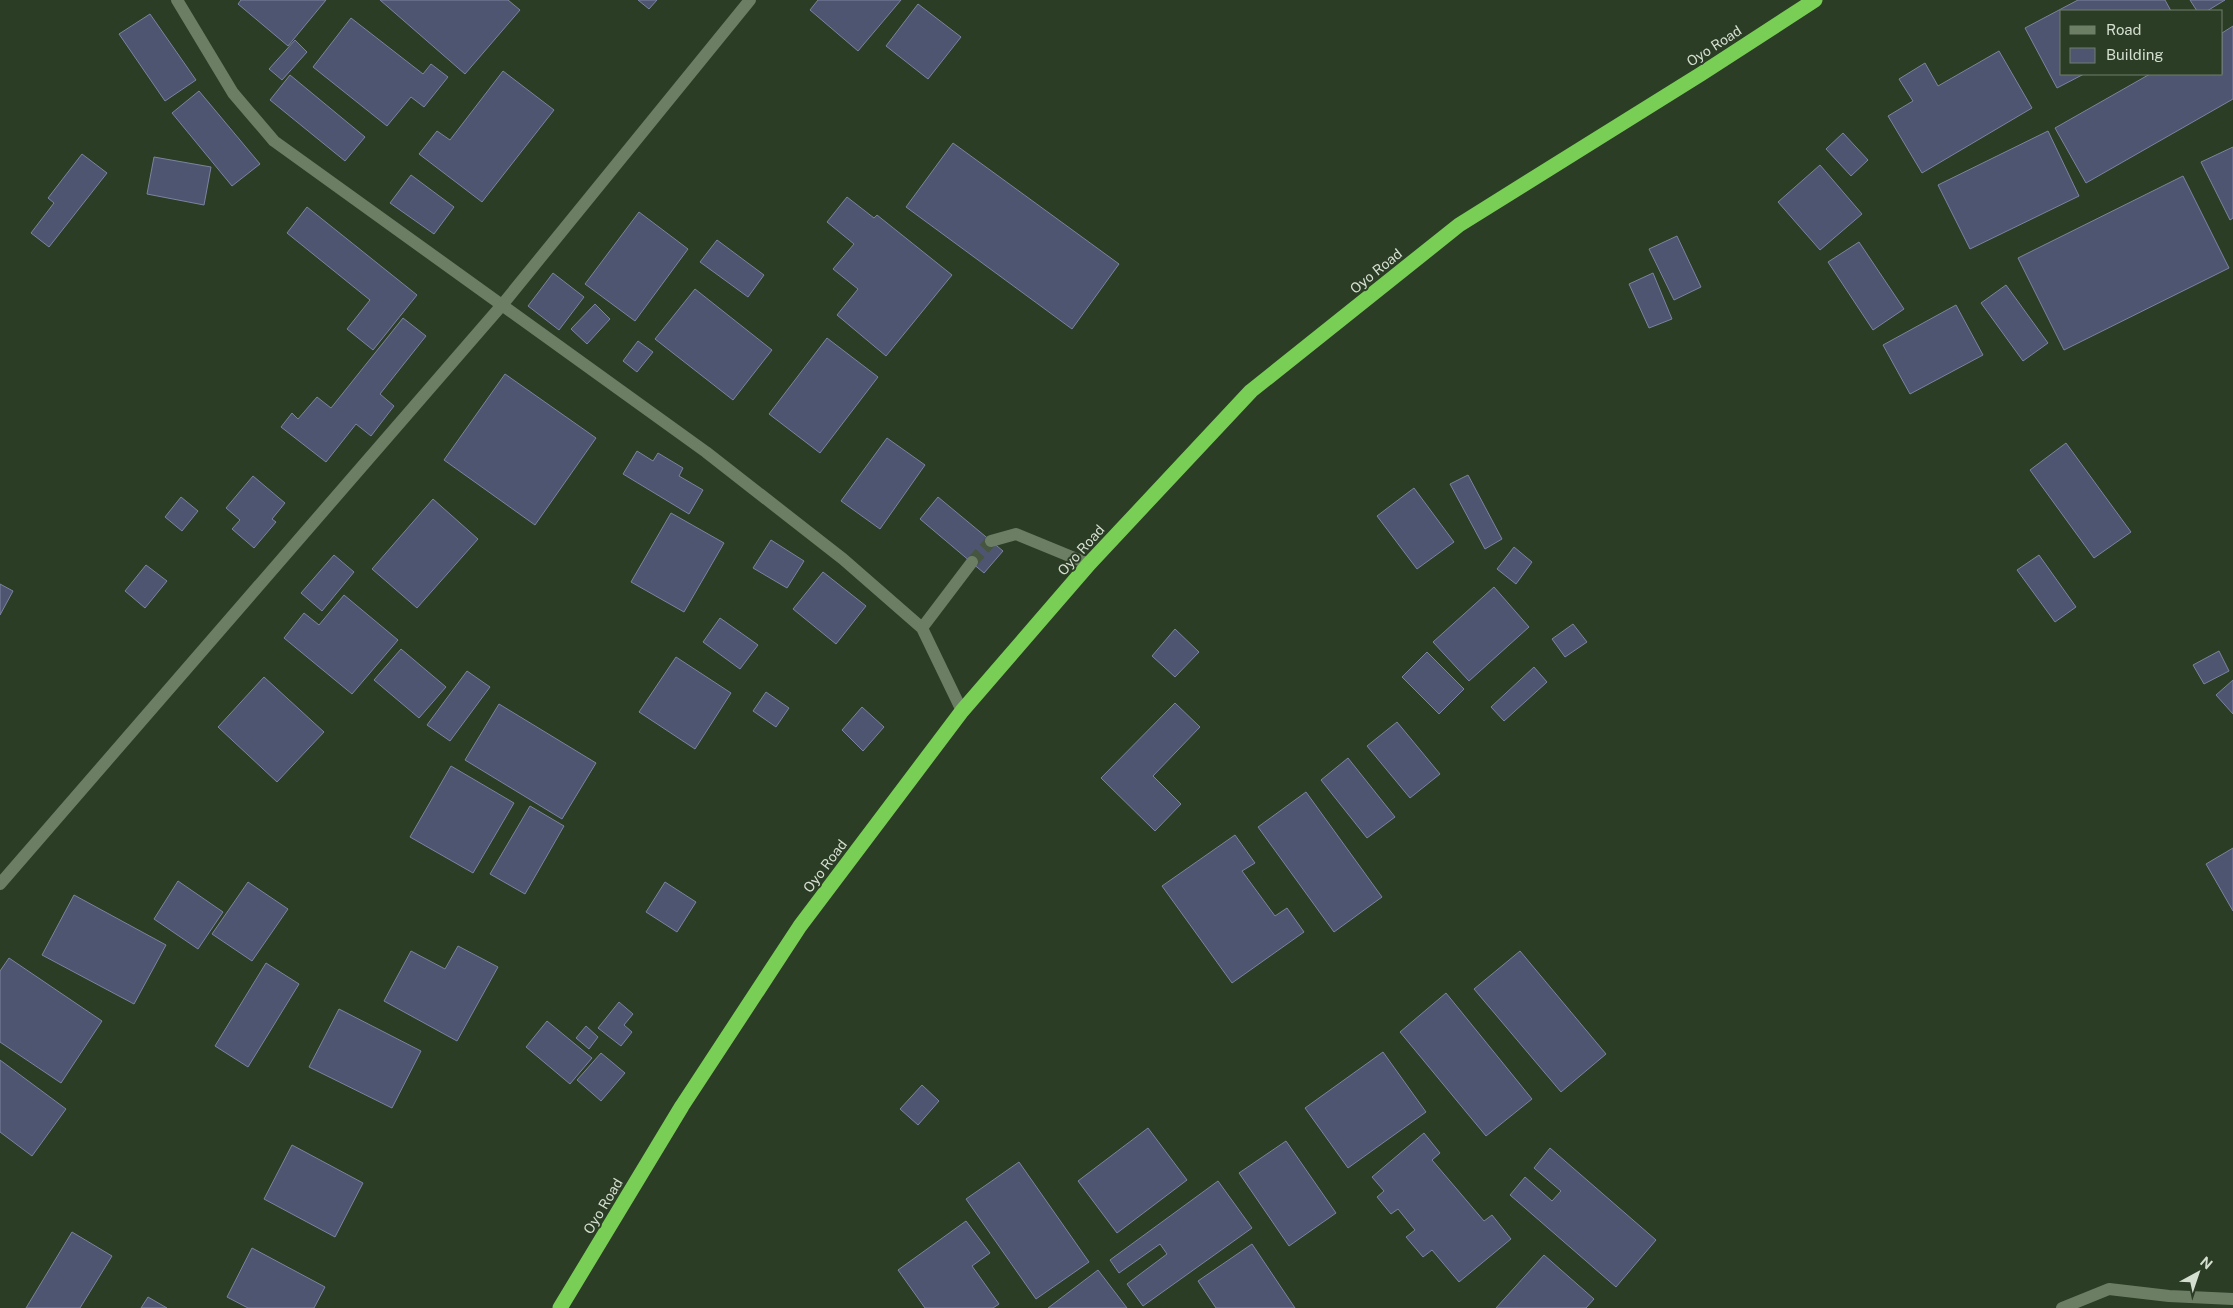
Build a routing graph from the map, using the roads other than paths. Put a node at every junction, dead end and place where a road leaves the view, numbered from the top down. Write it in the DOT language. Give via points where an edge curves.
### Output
graph roads {
  1 [pos="177,0"];
  2 [pos="750,0"];
  3 [pos="1815,0"];
  4 [pos="502,305"];
  5 [pos="991,541"];
  6 [pos="972,562"];
  7 [pos="1089,564"];
  8 [pos="922,628"];
  9 [pos="962,711"];
  10 [pos="0,884"];
  11 [pos="2233,1299"];
  12 [pos="560,1308"];
  13 [pos="2062,1308"];
  1 -- 4 [label="street" via="233,93 274,141"];
  2 -- 4 [label="street"];
  3 -- 7 [label="highway, Oyo Road" via="1459,225 1251,391"];
  4 -- 8 [label="street" via="706,452 843,559"];
  4 -- 10 [label="street"];
  5 -- 7 [label="street" via="1016,534"];
  6 -- 8 [label="street"];
  7 -- 9 [label="highway, Oyo Road"];
  8 -- 9 [label="street"];
  9 -- 12 [label="highway, Oyo Road" via="800,926 682,1106"];
  11 -- 13 [label="street" via="2109,1289"];
}
